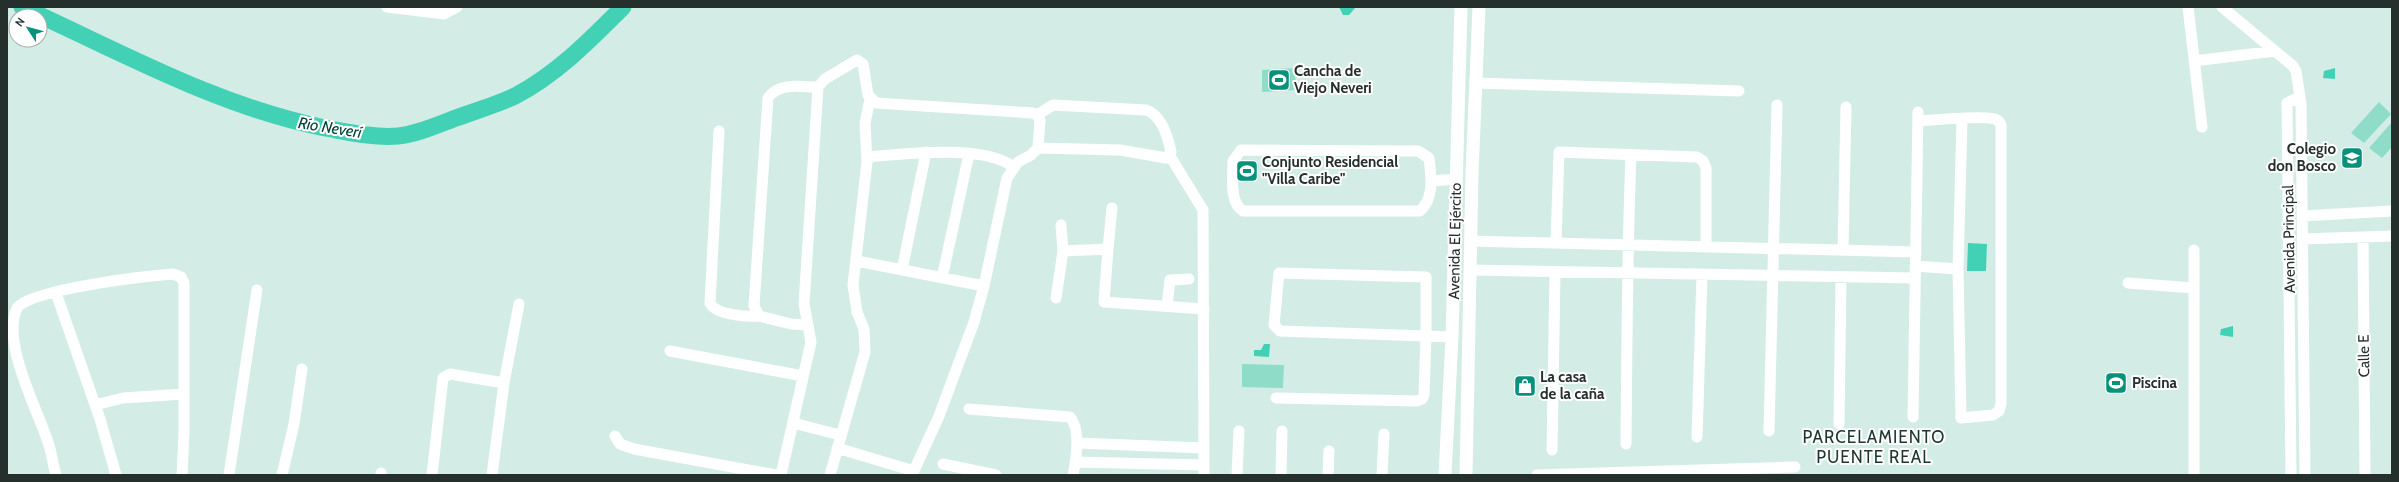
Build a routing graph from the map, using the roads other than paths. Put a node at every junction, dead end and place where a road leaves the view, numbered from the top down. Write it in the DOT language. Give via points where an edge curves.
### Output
graph roads {
  1 [pos="387,7"];
  2 [pos="458,7"];
  3 [pos="1461,7"];
  4 [pos="1479,7"];
  5 [pos="2188,7"];
  6 [pos="2222,7"];
  7 [pos="2275,51"];
  8 [pos="2194,61"];
  9 [pos="1476,83"];
  10 [pos="818,87"];
  11 [pos="1739,91"];
  12 [pos="870,99"];
  13 [pos="2300,104"];
  14 [pos="1777,105"];
  15 [pos="1846,107"];
  16 [pos="1037,115"];
  17 [pos="1962,119"];
  18 [pos="2202,127"];
  19 [pos="719,131"];
  20 [pos="1038,148"];
  21 [pos="926,152"];
  22 [pos="969,154"];
  23 [pos="1170,156"];
  24 [pos="1631,156"];
  25 [pos="867,157"];
  26 [pos="1013,167"];
  27 [pos="1456,180"];
  28 [pos="1432,181"];
  29 [pos="1112,208"];
  30 [pos="2392,211"];
  31 [pos="2302,216"];
  32 [pos="1061,225"];
  33 [pos="2392,236"];
  34 [pos="2363,237"];
  35 [pos="2302,239"];
  36 [pos="1470,241"];
  37 [pos="1556,242"];
  38 [pos="1628,244"];
  39 [pos="1706,247"];
  40 [pos="1108,248"];
  41 [pos="1772,248"];
  42 [pos="1843,250"];
  43 [pos="2194,250"];
  44 [pos="1063,251"];
  45 [pos="1916,252"];
  46 [pos="857,261"];
  47 [pos="1916,266"];
  48 [pos="1958,269"];
  49 [pos="902,270"];
  50 [pos="1470,270"];
  51 [pos="1555,273"];
  52 [pos="1629,274"];
  53 [pos="1702,275"];
  54 [pos="1772,276"];
  55 [pos="1841,277"];
  56 [pos="942,278"];
  57 [pos="1915,278"];
  58 [pos="1190,280"];
  59 [pos="2128,283"];
  60 [pos="984,286"];
  61 [pos="2194,288"];
  62 [pos="257,290"];
  63 [pos="56,293"];
  64 [pos="1056,298"];
  65 [pos="519,304"];
  66 [pos="1167,306"];
  67 [pos="1204,309"];
  68 [pos="760,316"];
  69 [pos="808,325"];
  70 [pos="1426,336"];
  71 [pos="1452,337"];
  72 [pos="670,351"];
  73 [pos="302,369"];
  74 [pos="802,376"];
  75 [pos="504,383"];
  76 [pos="184,394"];
  77 [pos="1276,398"];
  78 [pos="95,405"];
  79 [pos="969,408"];
  80 [pos="1913,417"];
  81 [pos="793,423"];
  82 [pos="1839,424"];
  83 [pos="1239,430"];
  84 [pos="1282,431"];
  85 [pos="1769,432"];
  86 [pos="1384,434"];
  87 [pos="840,435"];
  88 [pos="614,436"];
  89 [pos="1697,437"];
  90 [pos="1077,443"];
  91 [pos="1626,444"];
  92 [pos="837,448"];
  93 [pos="1204,448"];
  94 [pos="1552,450"];
  95 [pos="1329,451"];
  96 [pos="1075,462"];
  97 [pos="943,464"];
  98 [pos="1795,467"];
  99 [pos="1204,470"];
  100 [pos="1658,472"];
  101 [pos="913,473"];
  102 [pos="56,475"];
  103 [pos="116,475"];
  104 [pos="182,475"];
  105 [pos="229,475"];
  106 [pos="282,475"];
  107 [pos="432,475"];
  108 [pos="492,475"];
  109 [pos="776,475"];
  110 [pos="782,475"];
  111 [pos="830,475"];
  112 [pos="996,475"];
  113 [pos="1073,475"];
  114 [pos="1237,475"];
  115 [pos="1281,475"];
  116 [pos="1328,475"];
  117 [pos="1382,475"];
  118 [pos="1445,475"];
  119 [pos="1466,475"];
  120 [pos="1537,475"];
  121 [pos="2194,475"];
  122 [pos="2291,475"];
  123 [pos="2305,475"];
  124 [pos="2365,475"];
  1 -- 2 [label="street" via="444,14"];
  3 -- 27 [label="street, Avenida El Ejército"];
  4 -- 9 [label="street, Avenida El Ejército"];
  5 -- 8 [label="street"];
  6 -- 7 [label="street"];
  7 -- 8 [label="street"];
  7 -- 13 [label="street" via="2296,71"];
  8 -- 18 [label="street"];
  9 -- 11 [label="street"];
  9 -- 36 [label="street, Avenida El Ejército"];
  10 -- 12 [label="street" via="828,77 859,61 863,64"];
  10 -- 68 [label="street" via="780,87 773,90 768,98 754,306"];
  10 -- 69 [label="street" via="804,304"];
  12 -- 16 [label="street" via="887,104"];
  12 -- 25 [label="street" via="865,123"];
  13 -- 31 [label="street, Avenida Principal"];
  13 -- 122 [label="street, Avenida Principal" via="2295,99 2287,104"];
  14 -- 41 [label="street"];
  15 -- 42 [label="street"];
  16 -- 20 [label="street" via="1040,120"];
  16 -- 23 [label="street" via="1053,105 1150,112 1159,120 1169,141"];
  17 -- 45 [label="street" via="1918,116"];
  17 -- 48 [label="street"];
  17 -- 48 [label="street" via="1993,118 2001,125 2001,404 1993,415 1961,418"];
  19 -- 68 [label="street" via="710,303 716,310"];
  20 -- 23 [label="street" via="1120,150 1166,158"];
  20 -- 26 [label="street"];
  21 -- 22 [label="street"];
  21 -- 25 [label="street"];
  21 -- 49 [label="street"];
  22 -- 26 [label="street" via="998,158"];
  22 -- 56 [label="street"];
  23 -- 67 [label="street" via="1203,210"];
  24 -- 37 [label="street" via="1559,152"];
  24 -- 38 [label="street"];
  24 -- 39 [label="street" via="1697,157 1703,161 1706,168"];
  25 -- 46 [label="street"];
  26 -- 60 [label="street" via="1005,184"];
  27 -- 28 [label="street"];
  27 -- 71 [label="street, Avenida El Ejército"];
  28 -- 28 [label="street" via="1428,200 1420,211 1243,211 1234,201 1233,161 1241,150 1418,152 1429,158"];
  29 -- 40 [label="street"];
  30 -- 31 [label="street"];
  31 -- 35 [label="street, Avenida Principal"];
  32 -- 44 [label="street"];
  33 -- 34 [label="street"];
  34 -- 35 [label="street"];
  34 -- 124 [label="street, Calle E"];
  35 -- 123 [label="street, Avenida Principal"];
  36 -- 37 [label="street"];
  36 -- 50 [label="street, Avenida El Ejército"];
  37 -- 38 [label="street"];
  38 -- 39 [label="street"];
  38 -- 52 [label="street"];
  39 -- 41 [label="street"];
  40 -- 44 [label="street"];
  40 -- 66 [label="street" via="1104,302"];
  41 -- 42 [label="street"];
  41 -- 54 [label="street"];
  42 -- 45 [label="street"];
  43 -- 61 [label="street"];
  44 -- 64 [label="street"];
  45 -- 47 [label="street"];
  46 -- 49 [label="street"];
  46 -- 87 [label="street" via="853,294 864,329 865,352"];
  47 -- 48 [label="street"];
  47 -- 57 [label="street"];
  49 -- 56 [label="street"];
  50 -- 51 [label="street"];
  50 -- 119 [label="street, Avenida El Ejército"];
  51 -- 52 [label="street"];
  51 -- 94 [label="street"];
  52 -- 53 [label="street"];
  52 -- 91 [label="street"];
  53 -- 54 [label="street"];
  53 -- 89 [label="street"];
  54 -- 55 [label="street"];
  54 -- 85 [label="street"];
  55 -- 57 [label="street"];
  55 -- 82 [label="street"];
  56 -- 60 [label="street"];
  57 -- 80 [label="street"];
  58 -- 66 [label="street" via="1170,280"];
  59 -- 61 [label="street"];
  60 -- 101 [label="street" via="967,344"];
  61 -- 121 [label="street"];
  62 -- 105 [label="street"];
  63 -- 76 [label="street" via="96,282 176,274 181,277 184,283"];
  63 -- 78 [label="street"];
  63 -- 102 [label="street" via="27,300 19,305 15,315 14,332 15,350 49,445"];
  65 -- 75 [label="street"];
  66 -- 67 [label="street"];
  67 -- 93 [label="street"];
  68 -- 69 [label="street" via="791,324"];
  69 -- 74 [label="street" via="811,342"];
  70 -- 70 [label="street" via="1280,331 1274,325 1277,277 1279,273 1284,273 1426,278"];
  70 -- 71 [label="street"];
  70 -- 77 [label="street" via="1422,399 1417,401"];
  71 -- 118 [label="street, Avenida El Ejército"];
  72 -- 74 [label="street"];
  73 -- 106 [label="street" via="294,424"];
  74 -- 81 [label="street"];
  75 -- 107 [label="street" via="450,374 443,378"];
  75 -- 108 [label="street"];
  76 -- 78 [label="street" via="123,398"];
  76 -- 104 [label="street"];
  78 -- 103 [label="street"];
  79 -- 90 [label="street" via="1070,417 1074,421"];
  81 -- 87 [label="street"];
  81 -- 110 [label="street"];
  83 -- 114 [label="street"];
  84 -- 115 [label="street"];
  86 -- 117 [label="street"];
  87 -- 92 [label="street"];
  88 -- 109 [label="street" via="620,444 634,449"];
  90 -- 93 [label="street"];
  90 -- 96 [label="street"];
  92 -- 101 [label="street"];
  92 -- 111 [label="street"];
  93 -- 99 [label="street"];
  95 -- 116 [label="street"];
  96 -- 99 [label="street"];
  96 -- 113 [label="street"];
  97 -- 112 [label="street"];
  98 -- 100 [label="street"];
  100 -- 120 [label="street"];
}
